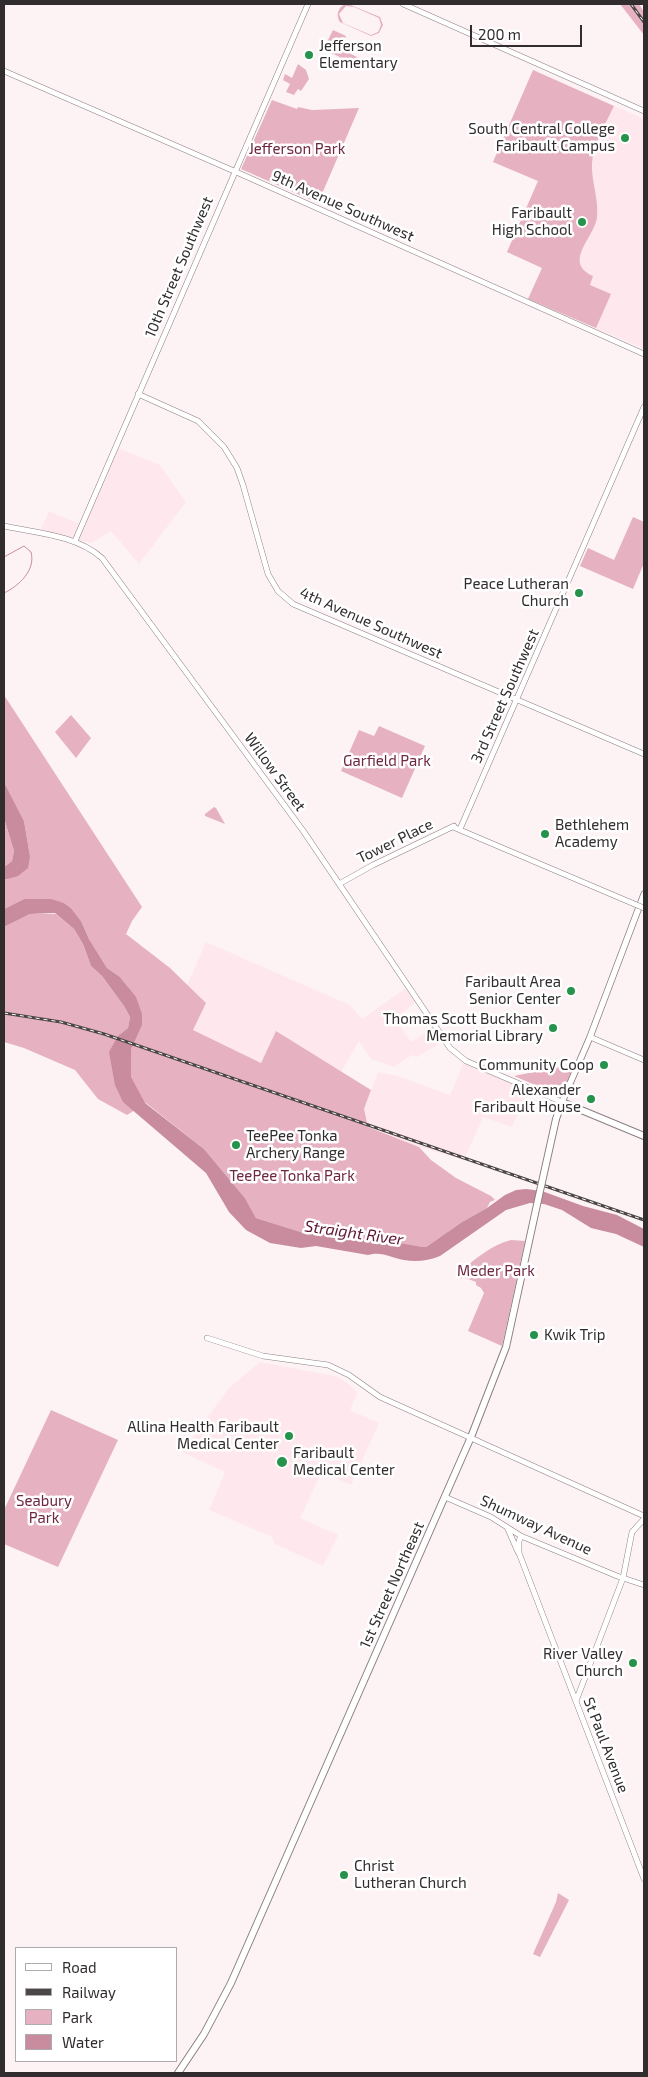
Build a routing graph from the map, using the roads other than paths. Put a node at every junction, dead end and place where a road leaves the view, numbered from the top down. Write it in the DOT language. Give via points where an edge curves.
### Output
graph roads {
  1 [pos="308,4"];
  2 [pos="403,4"];
  3 [pos="4,72"];
  4 [pos="644,112"];
  5 [pos="234,171"];
  6 [pos="644,354"];
  7 [pos="138,394"];
  8 [pos="644,407"];
  9 [pos="4,526"];
  10 [pos="75,541"];
  11 [pos="517,701"];
  12 [pos="644,754"];
  13 [pos="464,822"];
  14 [pos="453,827"];
  15 [pos="460,830"];
  16 [pos="338,884"];
  17 [pos="644,894"];
  18 [pos="644,908"];
  19 [pos="590,1036"];
  20 [pos="644,1060"];
  21 [pos="562,1102"];
  22 [pos="644,1136"];
  23 [pos="207,1338"];
  24 [pos="471,1438"];
  25 [pos="445,1497"];
  26 [pos="644,1517"];
  27 [pos="507,1527"];
  28 [pos="521,1536"];
  29 [pos="519,1553"];
  30 [pos="623,1578"];
  31 [pos="644,1585"];
  32 [pos="576,1702"];
  33 [pos="644,1879"];
  34 [pos="178,2073"];
  1 -- 5 [label="street, 10th Street Southwest"];
  2 -- 4 [label="street"];
  3 -- 5 [label="street, 9th Avenue Southwest"];
  5 -- 6 [label="street, 9th Avenue Southwest"];
  5 -- 7 [label="street, 10th Street Southwest"];
  7 -- 10 [label="street, 10th Street Southwest"];
  7 -- 11 [label="street, 4th Avenue Southwest" via="187,415 208,429 231,457 243,485 268,574 285,598"];
  8 -- 11 [label="street, 3rd Street Southwest"];
  9 -- 10 [label="street, Willow Street"];
  10 -- 16 [label="street, Willow Street" via="95,551 109,565 304,832"];
  11 -- 12 [label="street, 4th Avenue Southwest"];
  11 -- 13 [label="street, 3rd Street Southwest"];
  13 -- 14 [label="street, Tower Place"];
  13 -- 15 [label="street, 3rd Street Southwest"];
  14 -- 15 [label="street"];
  14 -- 16 [label="street, Tower Place"];
  15 -- 18 [label="street, bridge"];
  16 -- 21 [label="street, Willow Street" via="450,1048 466,1061"];
  17 -- 19 [label="main road"];
  19 -- 20 [label="street"];
  19 -- 21 [label="main road"];
  21 -- 22 [label="main road"];
  21 -- 24 [label="main road, 1st Street Northeast, bridge" via="504,1354"];
  23 -- 24 [label="street" via="263,1356 338,1369 380,1397"];
  24 -- 25 [label="main road, 1st Street Northeast"];
  24 -- 26 [label="street"];
  25 -- 27 [label="street, Shumway Avenue"];
  25 -- 34 [label="main road, 1st Street Northeast" via="237,1970 204,2034"];
  26 -- 30 [label="street" via="632,1532"];
  27 -- 28 [label="street, Shumway Avenue"];
  27 -- 29 [label="street"];
  28 -- 29 [label="street, St Paul Avenue"];
  28 -- 30 [label="street, Shumway Avenue"];
  29 -- 32 [label="street, St Paul Avenue"];
  30 -- 31 [label="street, Shumway Avenue"];
  30 -- 32 [label="street"];
  32 -- 33 [label="street, St Paul Avenue"];
}
